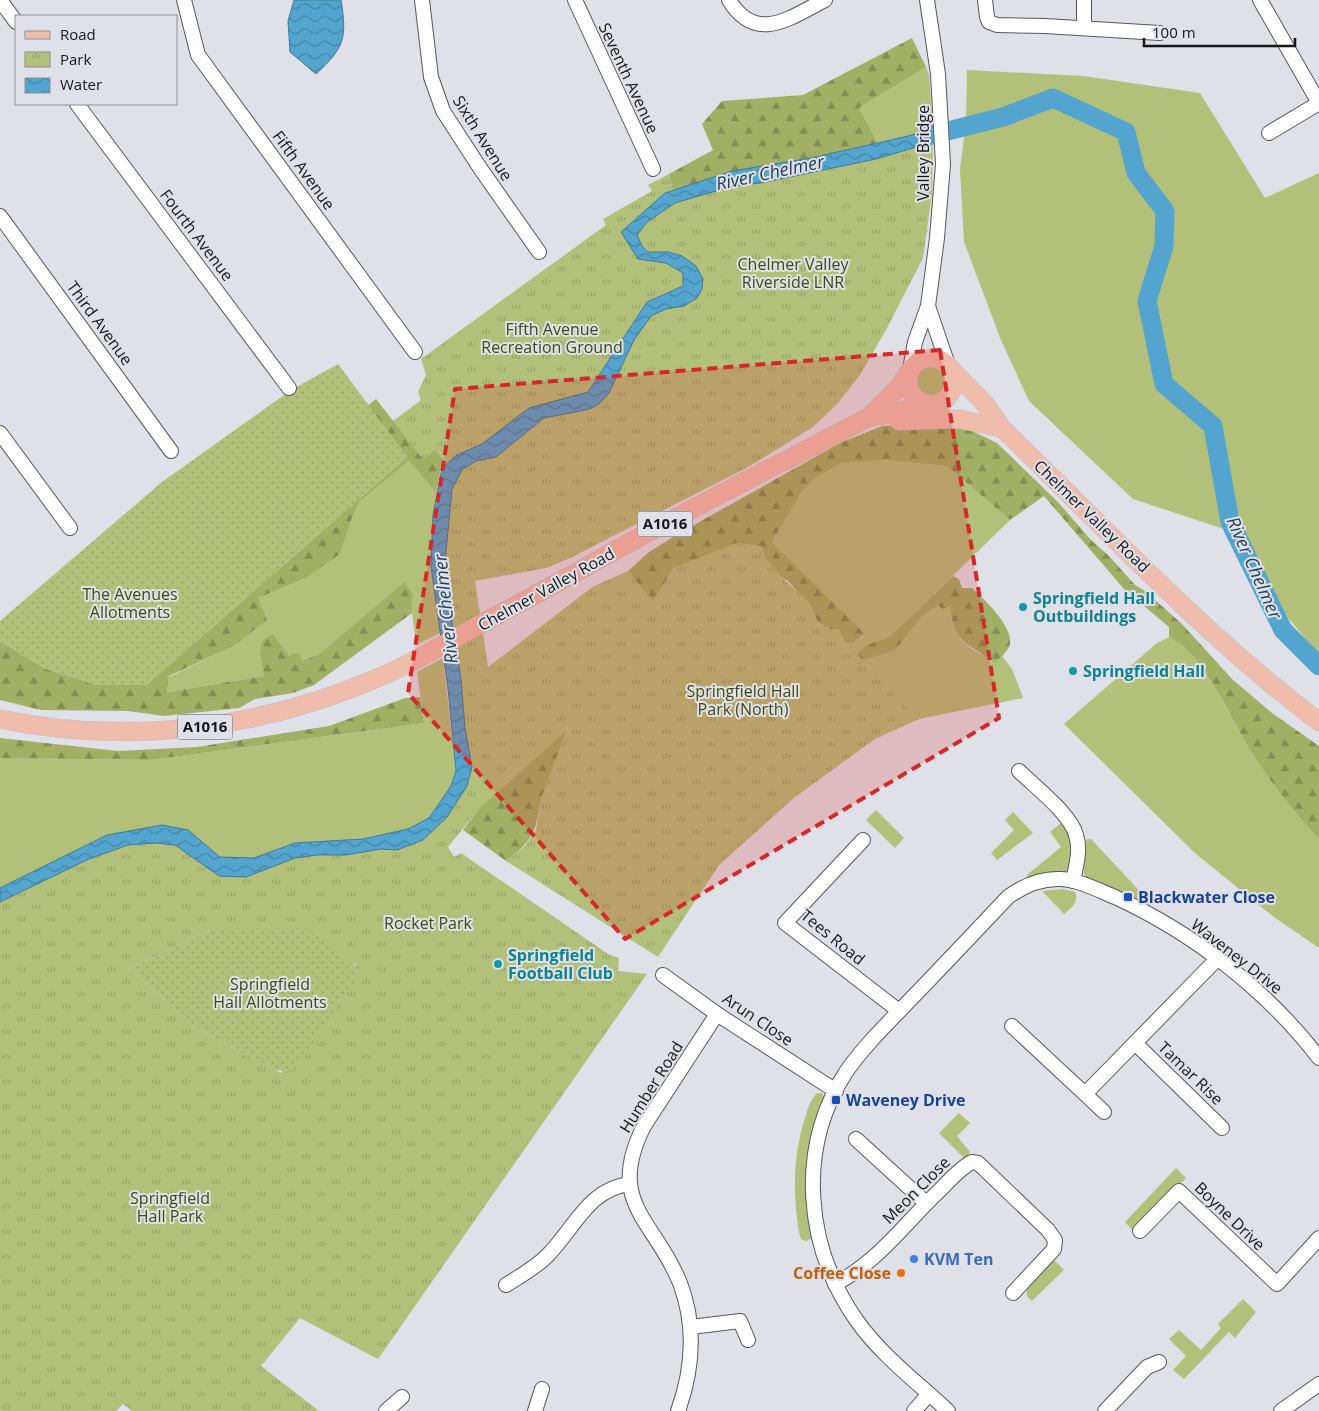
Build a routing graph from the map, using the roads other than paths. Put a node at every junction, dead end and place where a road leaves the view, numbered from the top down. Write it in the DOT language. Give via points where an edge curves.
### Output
graph roads {
  1 [pos="0,0"];
  2 [pos="184,0"];
  3 [pos="422,0"];
  4 [pos="575,0"];
  5 [pos="729,0"];
  6 [pos="825,0"];
  7 [pos="927,0"];
  8 [pos="985,0"];
  9 [pos="1084,0"];
  10 [pos="1260,0"];
  11 [pos="15,21"];
  12 [pos="1084,28"];
  13 [pos="1160,33"];
  14 [pos="1319,103"];
  15 [pos="79,105"];
  16 [pos="1269,133"];
  17 [pos="653,169"];
  18 [pos="0,216"];
  19 [pos="540,252"];
  20 [pos="928,306"];
  21 [pos="415,352"];
  22 [pos="949,366"];
  23 [pos="909,371"];
  24 [pos="290,388"];
  25 [pos="932,404"];
  26 [pos="869,417"];
  27 [pos="1002,428"];
  28 [pos="0,433"];
  29 [pos="834,435"];
  30 [pos="171,451"];
  31 [pos="70,528"];
  32 [pos="0,719"];
  33 [pos="1319,722"];
  34 [pos="1019,771"];
  35 [pos="863,840"];
  36 [pos="1073,881"];
  37 [pos="1217,959"];
  38 [pos="663,975"];
  39 [pos="899,1011"];
  40 [pos="717,1014"];
  41 [pos="1012,1026"];
  42 [pos="1136,1044"];
  43 [pos="1319,1058"];
  44 [pos="836,1091"];
  45 [pos="1085,1094"];
  46 [pos="1104,1112"];
  47 [pos="1222,1128"];
  48 [pos="856,1139"];
  49 [pos="630,1184"];
  50 [pos="926,1203"];
  51 [pos="1140,1231"];
  52 [pos="1319,1238"];
  53 [pos="835,1284"];
  54 [pos="506,1285"];
  55 [pos="1013,1293"];
  56 [pos="691,1327"];
  57 [pos="748,1340"];
  58 [pos="1159,1362"];
  59 [pos="1319,1384"];
  60 [pos="542,1389"];
  61 [pos="929,1394"];
  62 [pos="402,1397"];
  63 [pos="386,1411"];
  64 [pos="535,1411"];
  65 [pos="678,1411"];
  66 [pos="914,1411"];
  67 [pos="948,1411"];
  68 [pos="1105,1411"];
  69 [pos="1281,1411"];
  1 -- 11 [label="street"];
  2 -- 21 [label="street, Fifth Avenue" via="198,55"];
  3 -- 19 [label="street, Sixth Avenue" via="432,77 444,111"];
  4 -- 17 [label="street, Seventh Avenue"];
  5 -- 6 [label="street" via="742,14 764,26 780,22"];
  7 -- 20 [label="street, Valley Bridge" via="943,126 942,194"];
  8 -- 12 [label="street" via="987,18 997,26"];
  9 -- 12 [label="street"];
  10 -- 14 [label="street"];
  12 -- 13 [label="street"];
  14 -- 16 [label="street"];
  15 -- 24 [label="street, Fourth Avenue"];
  18 -- 30 [label="street, Third Avenue"];
  20 -- 22 [label="street, Valley Bridge"];
  20 -- 23 [label="street, Valley Bridge"];
  22 -- 23 [label="main road" via="929,357 919,360"];
  22 -- 25 [label="main road" via="954,378 952,389 946,398"];
  22 -- 27 [label="main road, Chelmer Valley Road / A1016" via="986,405"];
  23 -- 25 [label="main road" via="907,383 911,393 916,399"];
  23 -- 26 [label="main road, Chelmer Valley Road / A1016" via="900,386"];
  25 -- 26 [label="main road, Chelmer Valley Road / A1016"];
  25 -- 27 [label="main road, Chelmer Valley Road / A1016" via="968,411"];
  26 -- 29 [label="main road, Chelmer Valley Road / A1016"];
  27 -- 29 [label="main road, A1016" via="959,419 910,419 876,425 856,433"];
  27 -- 33 [label="main road, Chelmer Valley Road / A1016" via="1203,624 1272,686"];
  28 -- 31 [label="street"];
  29 -- 32 [label="main road, Chelmer Valley Road / A1016" via="401,668 344,692 288,711 194,729 95,732"];
  34 -- 36 [label="street" via="1071,823 1078,848"];
  35 -- 39 [label="street, Tees Road" via="785,923"];
  36 -- 37 [label="street, Waveney Drive" via="1149,914"];
  36 -- 39 [label="street, Waveney Drive" via="1048,880 1020,888"];
  37 -- 42 [label="street, Tamar Rise"];
  37 -- 43 [label="street, Waveney Drive" via="1280,1014"];
  38 -- 40 [label="street, Arun Close"];
  39 -- 44 [label="street, Waveney Drive" via="860,1054"];
  40 -- 44 [label="street, Arun Close"];
  40 -- 49 [label="street, Humber Road" via="644,1126 633,1152"];
  41 -- 45 [label="street"];
  42 -- 45 [label="street, Tamar Rise"];
  42 -- 47 [label="street, Tamar Rise"];
  44 -- 53 [label="street, Waveney Drive" via="819,1133 812,1178 819,1243"];
  45 -- 46 [label="street"];
  48 -- 50 [label="street"];
  49 -- 54 [label="street" via="610,1188 596,1197 549,1254"];
  49 -- 56 [label="street, Humber Road" via="637,1211 680,1283"];
  50 -- 53 [label="street, Meon Close" via="869,1262"];
  50 -- 55 [label="street, Meon Close" via="972,1162 978,1164 1048,1230 1056,1240 1054,1249"];
  51 -- 52 [label="street, Boyne Drive" via="1179,1191 1277,1284"];
  53 -- 61 [label="street, Waveney Drive" via="872,1339"];
  56 -- 57 [label="street" via="740,1320"];
  56 -- 65 [label="street, Humber Road" via="688,1372"];
  58 -- 68 [label="street" via="1147,1367"];
  59 -- 69 [label="street"];
  60 -- 64 [label="street"];
  61 -- 66 [label="street"];
  61 -- 67 [label="street, Waveney Drive"];
  62 -- 63 [label="street"];
}
